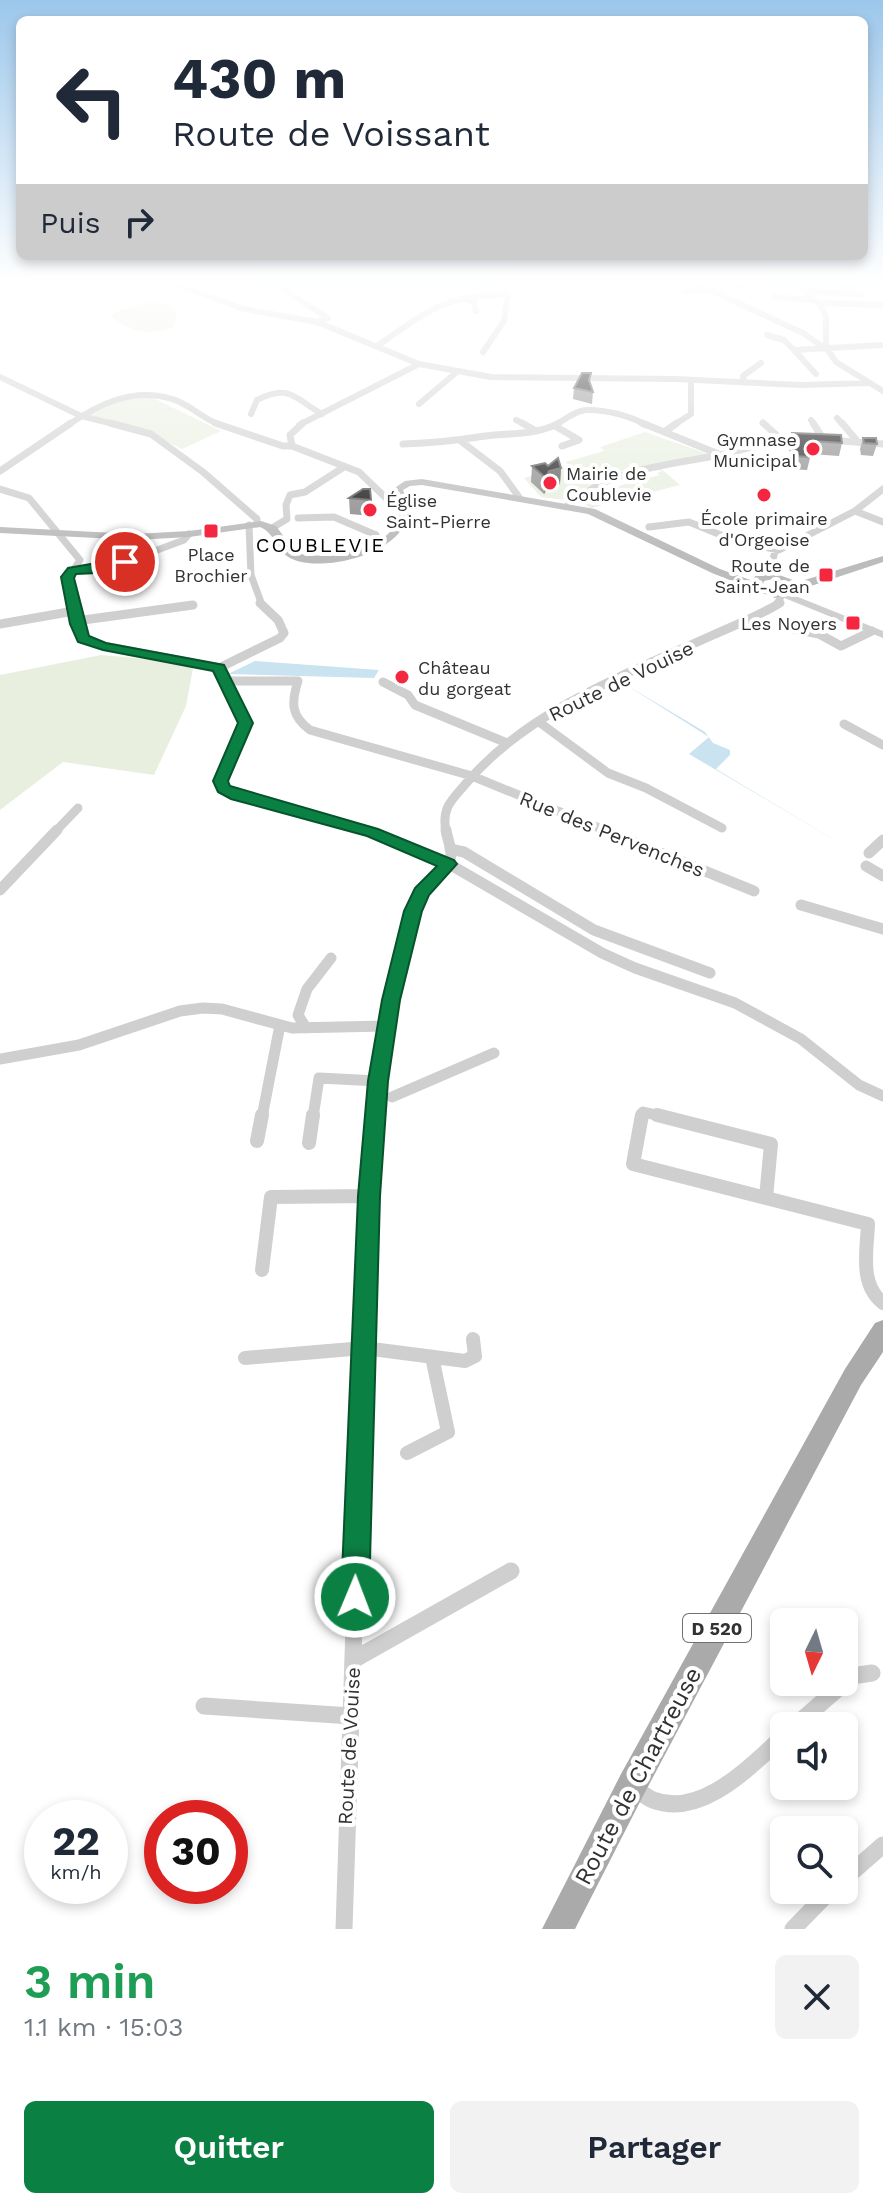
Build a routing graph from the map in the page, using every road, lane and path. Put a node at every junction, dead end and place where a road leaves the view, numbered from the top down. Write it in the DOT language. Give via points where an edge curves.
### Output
graph roads {
  1 [pos="403,372"];
  2 [pos="457,372"];
  3 [pos="467,372"];
  4 [pos="749,372"];
  5 [pos="850,372"];
  6 [pos="0,377"];
  7 [pos="691,380"];
  8 [pos="744,383"];
  9 [pos="869,383"];
  10 [pos="883,391"];
  11 [pos="419,404"];
  12 [pos="251,414"];
  13 [pos="322,414"];
  14 [pos="81,416"];
  15 [pos="837,418"];
  16 [pos="516,420"];
  17 [pos="811,420"];
  18 [pos="763,423"];
  19 [pos="555,426"];
  20 [pos="536,431"];
  21 [pos="664,432"];
  22 [pos="781,439"];
  23 [pos="824,440"];
  24 [pos="462,442"];
  25 [pos="858,442"];
  26 [pos="403,444"];
  27 [pos="883,444"];
  28 [pos="292,446"];
  29 [pos="562,446"];
  30 [pos="721,455"];
  31 [pos="344,467"];
  32 [pos="0,471"];
  33 [pos="0,489"];
  34 [pos="883,489"];
  35 [pos="519,497"];
  36 [pos="568,505"];
  37 [pos="404,509"];
  38 [pos="855,511"];
  39 [pos="298,518"];
  40 [pos="883,522"];
  41 [pos="264,527"];
  42 [pos="649,527"];
  43 [pos="0,530"];
  44 [pos="58,533"];
  45 [pos="189,534"];
  46 [pos="363,546"];
  47 [pos="775,551"];
  48 [pos="883,559"];
  49 [pos="73,571"];
  50 [pos="762,580"];
  51 [pos="789,590"];
  52 [pos="768,593"];
  53 [pos="193,605"];
  54 [pos="74,611"];
  55 [pos="764,611"];
  56 [pos="76,621"];
  57 [pos="0,624"];
  58 [pos="793,629"];
  59 [pos="878,633"];
  60 [pos="219,668"];
  61 [pos="225,681"];
  62 [pos="383,682"];
  63 [pos="539,722"];
  64 [pos="844,724"];
  65 [pos="507,743"];
  66 [pos="883,745"];
  67 [pos="472,776"];
  68 [pos="78,808"];
  69 [pos="722,828"];
  70 [pos="883,840"];
  71 [pos="869,853"];
  72 [pos="449,857"];
  73 [pos="866,866"];
  74 [pos="883,876"];
  75 [pos="0,890"];
  76 [pos="754,891"];
  77 [pos="801,905"];
  78 [pos="883,929"];
  79 [pos="331,958"];
  80 [pos="710,973"];
  81 [pos="280,1025"];
  82 [pos="386,1026"];
  83 [pos="306,1028"];
  84 [pos="494,1053"];
  85 [pos="0,1059"];
  86 [pos="378,1081"];
  87 [pos="883,1096"];
  88 [pos="392,1097"];
  89 [pos="257,1141"];
  90 [pos="309,1143"];
  91 [pos="369,1196"];
  92 [pos="766,1198"];
  93 [pos="262,1270"];
  94 [pos="883,1303"];
  95 [pos="883,1331"];
  96 [pos="473,1339"];
  97 [pos="364,1348"];
  98 [pos="432,1357"];
  99 [pos="245,1358"];
  100 [pos="407,1453"];
  101 [pos="511,1571"];
  102 [pos="353,1660"];
  103 [pos="872,1673"];
  104 [pos="204,1706"];
  105 [pos="811,1712"];
  106 [pos="351,1716"];
  107 [pos="770,1747"];
  108 [pos="632,1785"];
  109 [pos="883,1845"];
  110 [pos="858,1867"];
  111 [pos="817,1904"];
  112 [pos="344,1929"];
  113 [pos="558,1929"];
  114 [pos="793,1929"];
  1 -- 13 [label="street"];
  2 -- 11 [label="street"];
  3 -- 7 [label="street" via="525,379"];
  4 -- 8 [label="street"];
  5 -- 9 [label="street"];
  6 -- 14 [label="street"];
  7 -- 8 [label="street"];
  7 -- 21 [label="street" via="691,414"];
  8 -- 9 [label="street"];
  9 -- 10 [label="street"];
  12 -- 13 [label="street" via="258,399 283,391 300,395"];
  13 -- 28 [label="street" via="294,429"];
  14 -- 28 [label="street" via="115,398 166,397 211,422"];
  14 -- 32 [label="street"];
  14 -- 41 [label="street" via="151,434"];
  15 -- 25 [label="street"];
  16 -- 20 [label="street"];
  17 -- 23 [label="street"];
  18 -- 22 [label="street"];
  19 -- 20 [label="street"];
  19 -- 21 [label="street" via="588,410 637,420"];
  19 -- 29 [label="street" via="579,440"];
  20 -- 24 [label="street"];
  21 -- 30 [label="street"];
  22 -- 23 [label="street"];
  22 -- 30 [label="street"];
  23 -- 25 [label="street"];
  24 -- 26 [label="street"];
  24 -- 35 [label="street" via="500,471"];
  25 -- 27 [label="street"];
  28 -- 31 [label="street"];
  30 -- 36 [label="street" via="623,473"];
  31 -- 37 [label="street" via="359,472"];
  31 -- 41 [label="street" via="305,492 290,495 287,519"];
  33 -- 44 [label="street" via="29,498"];
  34 -- 38 [label="street"];
  35 -- 36 [label="main road"];
  35 -- 37 [label="main road" via="415,482 398,489"];
  36 -- 50 [label="main road" via="600,514 685,555"];
  37 -- 46 [label="main road" via="390,535"];
  38 -- 40 [label="street"];
  38 -- 47 [label="street"];
  39 -- 46 [label="street" via="334,517 376,535"];
  41 -- 45 [label="main road"];
  41 -- 46 [label="main road" via="292,555 305,559 335,561"];
  41 -- 60 [label="street" via="252,579 260,603 284,633"];
  42 -- 47 [label="street" via="689,522"];
  43 -- 44 [label="main road"];
  44 -- 45 [label="main road"];
  44 -- 49 [label="street" via="80,560"];
  45 -- 49 [label="street" via="120,564"];
  47 -- 50 [label="street"];
  48 -- 51 [label="main road"];
  49 -- 54 [label="street" via="67,586"];
  50 -- 51 [label="main road"];
  50 -- 52 [label="main road"];
  51 -- 52 [label="main road"];
  51 -- 55 [label="street, Route de Vouise" via="780,603"];
  51 -- 59 [label="street"];
  52 -- 55 [label="street" via="774,601"];
  53 -- 56 [label="street"];
  54 -- 56 [label="street"];
  54 -- 57 [label="street"];
  55 -- 63 [label="street, Route de Vouise" via="604,685"];
  56 -- 60 [label="street" via="83,639 103,646"];
  58 -- 59 [label="street" via="841,646"];
  60 -- 61 [label="street"];
  61 -- 67 [label="street, Rue des Pervenches" via="298,681 291,709 310,730"];
  61 -- 72 [label="street" via="246,723 220,781 223,789"];
  62 -- 65 [label="street" via="408,695 415,705"];
  63 -- 65 [label="street, Route de Vouise"];
  63 -- 69 [label="street" via="608,773"];
  64 -- 66 [label="street"];
  65 -- 67 [label="street, Route de Vouise"];
  67 -- 72 [label="street, Route de Vouise" via="443,816"];
  67 -- 76 [label="street, Rue des Pervenches"];
  68 -- 75 [label="street"];
  70 -- 71 [label="street"];
  72 -- 80 [label="street" via="464,852 594,930"];
  72 -- 82 [label="street, Route de Vouise" via="417,899"];
  72 -- 87 [label="street" via="602,953 735,1003 774,1024 859,1085"];
  73 -- 74 [label="street"];
  77 -- 78 [label="street"];
  79 -- 83 [label="street" via="303,997 298,1015"];
  81 -- 83 [label="street"];
  81 -- 85 [label="street" via="203,1008 79,1045"];
  81 -- 89 [label="street"];
  82 -- 83 [label="street"];
  82 -- 86 [label="street, Route de Vouise"];
  84 -- 88 [label="street"];
  86 -- 90 [label="street" via="319,1078"];
  86 -- 91 [label="street, Route de Vouise"];
  91 -- 93 [label="street" via="271,1197"];
  91 -- 97 [label="street, Route de Vouise"];
  92 -- 92 [label="street" via="771,1144 643,1112 633,1164"];
  92 -- 94 [label="street" via="868,1224 868,1288"];
  95 -- 108 [label="main road, Route de Chartreuse / D 520"];
  96 -- 98 [label="street" via="475,1356 465,1361"];
  97 -- 98 [label="street"];
  97 -- 99 [label="street"];
  97 -- 102 [label="street, Route de Vouise"];
  98 -- 100 [label="street" via="448,1432"];
  101 -- 102 [label="street"];
  102 -- 106 [label="street, Route de Vouise"];
  103 -- 105 [label="street" via="852,1676"];
  104 -- 106 [label="street"];
  106 -- 112 [label="street, Route de Vouise"];
  107 -- 108 [label="street" via="698,1800 653,1800"];
  108 -- 113 [label="main road, Route de Chartreuse / D 520"];
  109 -- 110 [label="street"];
  111 -- 114 [label="street"];
}
